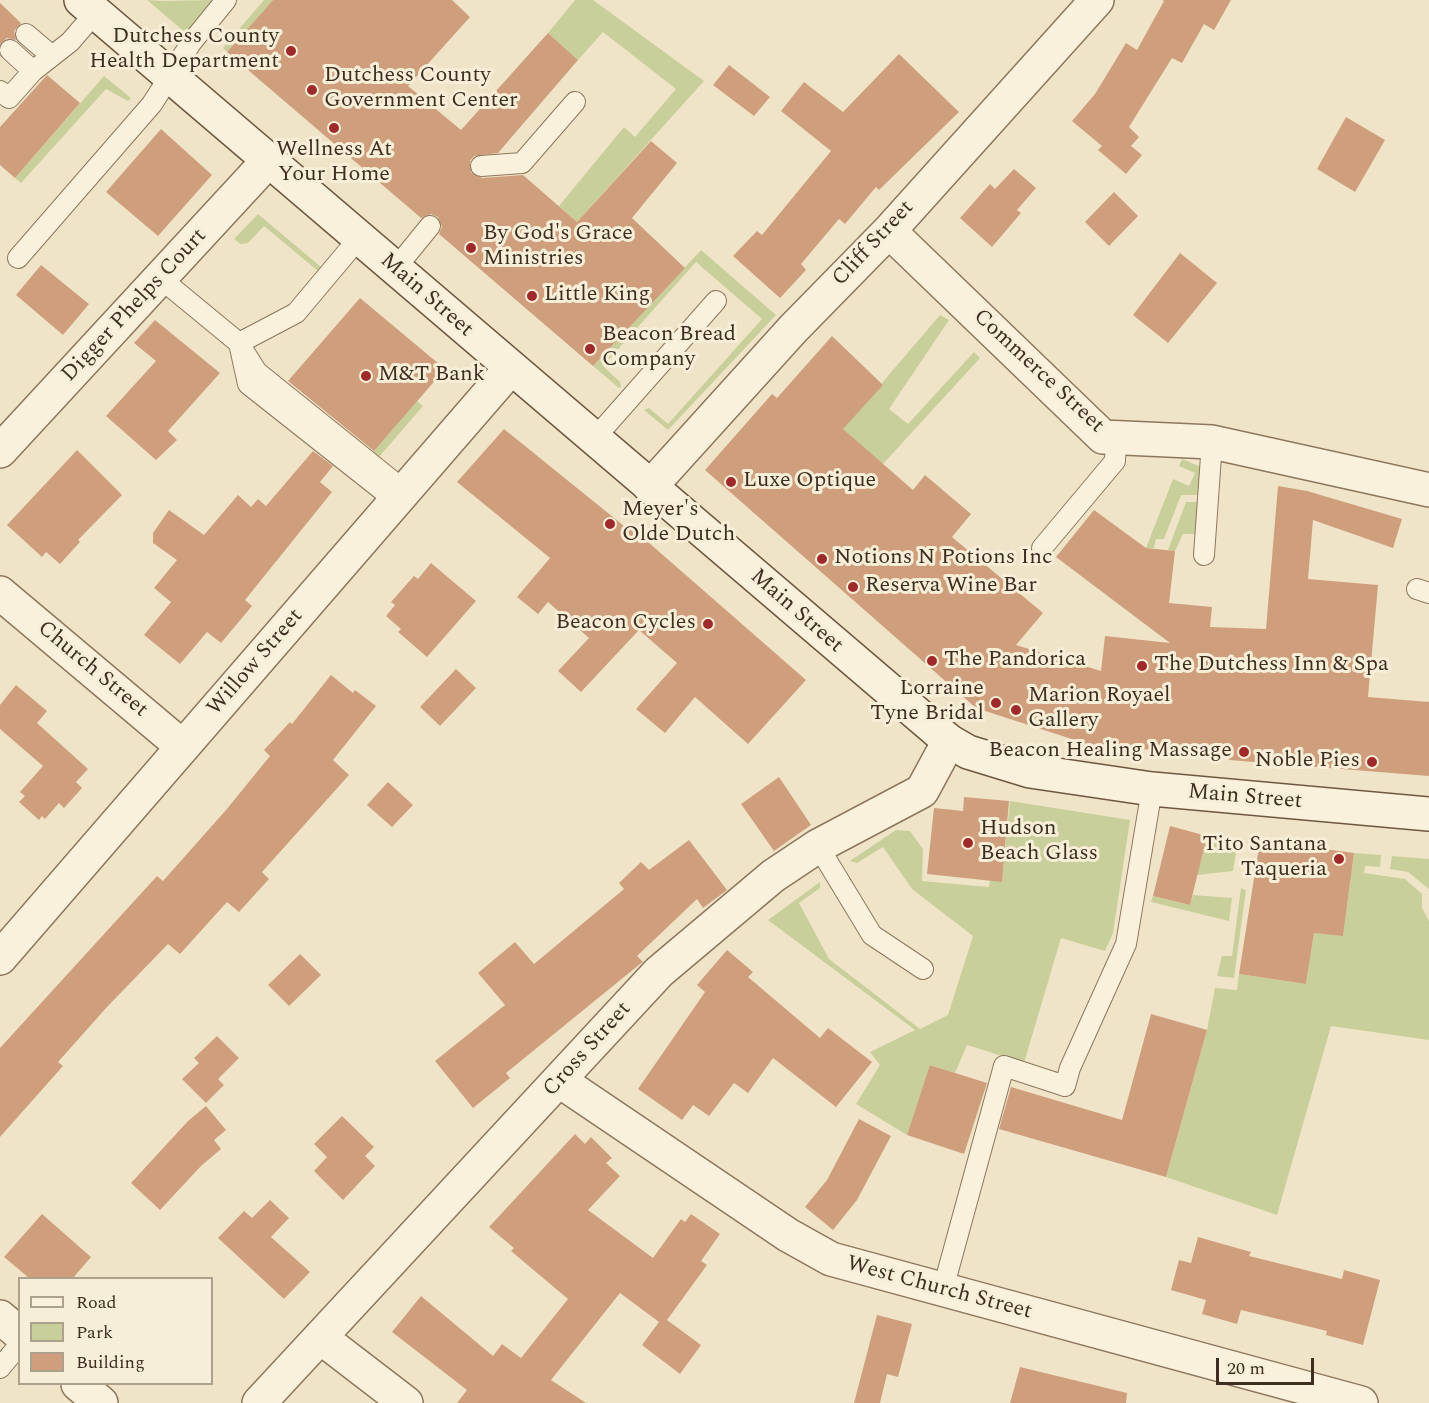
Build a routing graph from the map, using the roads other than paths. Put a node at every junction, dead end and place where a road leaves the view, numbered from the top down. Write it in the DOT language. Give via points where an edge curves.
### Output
graph roads {
  1 [pos="226,0"];
  2 [pos="1097,0"];
  3 [pos="88,6"];
  4 [pos="26,34"];
  5 [pos="10,50"];
  6 [pos="52,56"];
  7 [pos="33,71"];
  8 [pos="171,76"];
  9 [pos="3,99"];
  10 [pos="574,102"];
  11 [pos="269,160"];
  12 [pos="481,166"];
  13 [pos="430,226"];
  14 [pos="888,231"];
  15 [pos="359,238"];
  16 [pos="18,258"];
  17 [pos="395,269"];
  18 [pos="160,278"];
  19 [pos="716,301"];
  20 [pos="239,343"];
  21 [pos="510,368"];
  22 [pos="1116,438"];
  23 [pos="594,439"];
  24 [pos="1212,442"];
  25 [pos="0,451"];
  26 [pos="650,488"];
  27 [pos="1429,490"];
  28 [pos="401,496"];
  29 [pos="1042,548"];
  30 [pos="1204,555"];
  31 [pos="0,593"];
  32 [pos="950,741"];
  33 [pos="183,747"];
  34 [pos="1152,789"];
  35 [pos="1429,814"];
  36 [pos="818,846"];
  37 [pos="0,958"];
  38 [pos="923,969"];
  39 [pos="560,1081"];
  40 [pos="943,1289"];
  41 [pos="0,1317"];
  42 [pos="18,1332"];
  43 [pos="320,1337"];
  44 [pos="18,1346"];
  45 [pos="0,1368"];
  46 [pos="80,1385"];
  47 [pos="101,1403"];
  48 [pos="259,1403"];
  49 [pos="406,1403"];
  50 [pos="1361,1403"];
  1 -- 8 [label="lane" via="191,43"];
  2 -- 14 [label="street, Cliff Street"];
  3 -- 6 [label="lane" via="70,42"];
  3 -- 8 [label="street, Main Street"];
  4 -- 6 [label="lane"];
  5 -- 7 [label="lane"];
  6 -- 7 [label="lane"];
  7 -- 9 [label="lane"];
  8 -- 11 [label="street, Main Street"];
  8 -- 16 [label="lane" via="152,104"];
  10 -- 12 [label="lane" via="522,163"];
  11 -- 15 [label="street, Main Street"];
  11 -- 18 [label="street, Digger Phelps Court"];
  13 -- 17 [label="lane"];
  14 -- 22 [label="street, Commerce Street" via="1102,437"];
  14 -- 26 [label="street, Cliff Street" via="793,329"];
  15 -- 17 [label="street, Main Street"];
  15 -- 20 [label="lane" via="296,314"];
  17 -- 21 [label="street, Main Street"];
  18 -- 20 [label="lane"];
  18 -- 25 [label="street, Digger Phelps Court"];
  19 -- 23 [label="lane"];
  20 -- 28 [label="lane" via="257,372"];
  21 -- 23 [label="street, Main Street"];
  21 -- 28 [label="street, Willow Street"];
  22 -- 24 [label="street, Commerce Street"];
  22 -- 29 [label="lane" via="1115,461"];
  23 -- 26 [label="street, Main Street"];
  24 -- 27 [label="street, Commerce Street"];
  24 -- 30 [label="lane"];
  26 -- 32 [label="street, Main Street"];
  28 -- 33 [label="street, Willow Street"];
  31 -- 33 [label="street, Church Street"];
  32 -- 34 [label="street, Main Street" via="968,752 1030,771"];
  32 -- 36 [label="street, Cross Street" via="922,791"];
  33 -- 37 [label="street, Willow Street"];
  34 -- 35 [label="street, Main Street"];
  34 -- 40 [label="lane" via="1126,944 1065,1086 1005,1066"];
  36 -- 38 [label="lane" via="872,935"];
  36 -- 39 [label="street, Cross Street" via="773,876 659,972"];
  39 -- 40 [label="street, West Church Street" via="788,1235 831,1259"];
  39 -- 43 [label="street, Cross Street"];
  40 -- 50 [label="street, West Church Street"];
  41 -- 42 [label="street"];
  43 -- 48 [label="street, Cross Street"];
  43 -- 49 [label="street"];
  44 -- 45 [label="lane"];
  46 -- 47 [label="street"];
}
